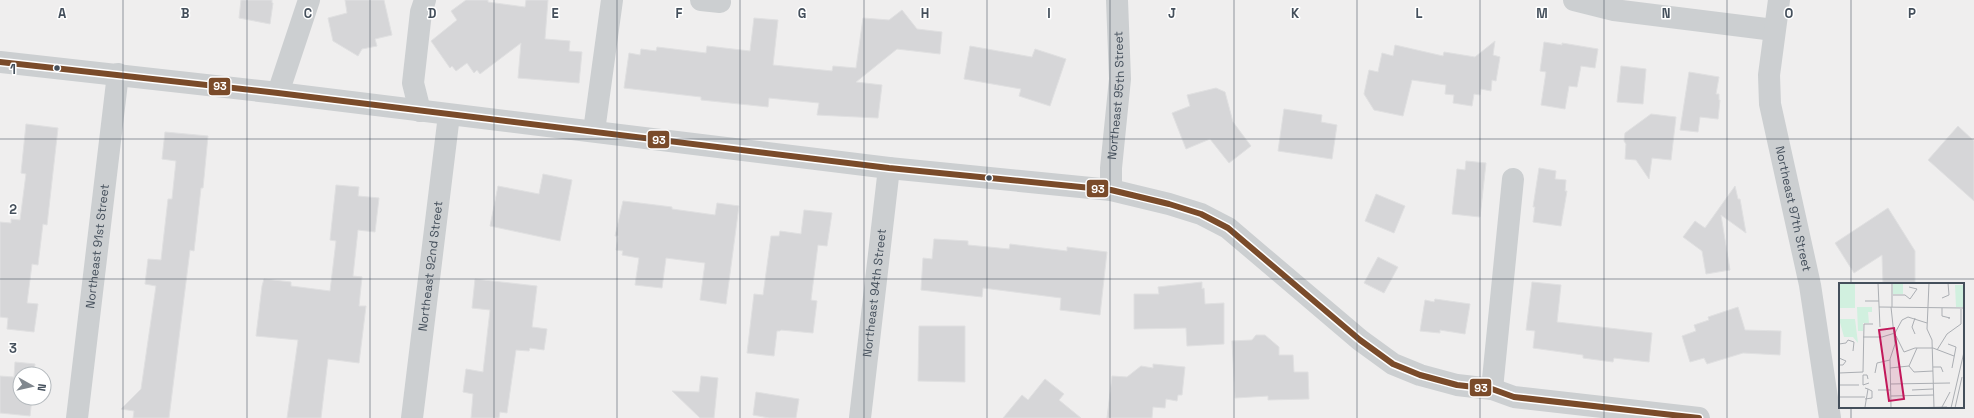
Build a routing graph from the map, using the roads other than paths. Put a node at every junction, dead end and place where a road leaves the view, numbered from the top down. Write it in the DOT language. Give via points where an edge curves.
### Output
graph roads {
  1 [pos="309,0"];
  2 [pos="425,0"];
  3 [pos="612,0"];
  4 [pos="1117,0"];
  5 [pos="1574,0"];
  6 [pos="1779,0"];
  7 [pos="1774,30"];
  8 [pos="0,62"];
  9 [pos="118,74"];
  10 [pos="278,93"];
  11 [pos="420,111"];
  12 [pos="449,115"];
  13 [pos="594,131"];
  14 [pos="889,168"];
  15 [pos="1513,179"];
  16 [pos="1111,190"];
  17 [pos="1492,389"];
  18 [pos="77,418"];
  19 [pos="412,418"];
  20 [pos="860,418"];
  21 [pos="1700,418"];
  22 [pos="1830,418"];
  1 -- 10 [label="street"];
  2 -- 11 [label="street" via="421,12 414,83"];
  3 -- 13 [label="street"];
  4 -- 16 [label="street, Northeast 95th Street" via="1120,79"];
  5 -- 7 [label="street" via="1614,10"];
  6 -- 7 [label="street, Northeast 97th Street"];
  7 -- 22 [label="street, Northeast 97th Street" via="1769,75 1770,104 1810,285"];
  8 -- 9 [label="street"];
  9 -- 10 [label="street"];
  9 -- 18 [label="street, Northeast 91st Street"];
  10 -- 11 [label="street"];
  11 -- 12 [label="street"];
  12 -- 13 [label="street"];
  12 -- 19 [label="street, Northeast 92nd Street"];
  13 -- 14 [label="street"];
  14 -- 16 [label="street"];
  14 -- 20 [label="street, Northeast 94th Street"];
  15 -- 17 [label="street"];
  16 -- 17 [label="street" via="1201,214 1228,228 1360,340 1393,364 1420,375 1457,385"];
  17 -- 21 [label="street" via="1514,397"];
}
